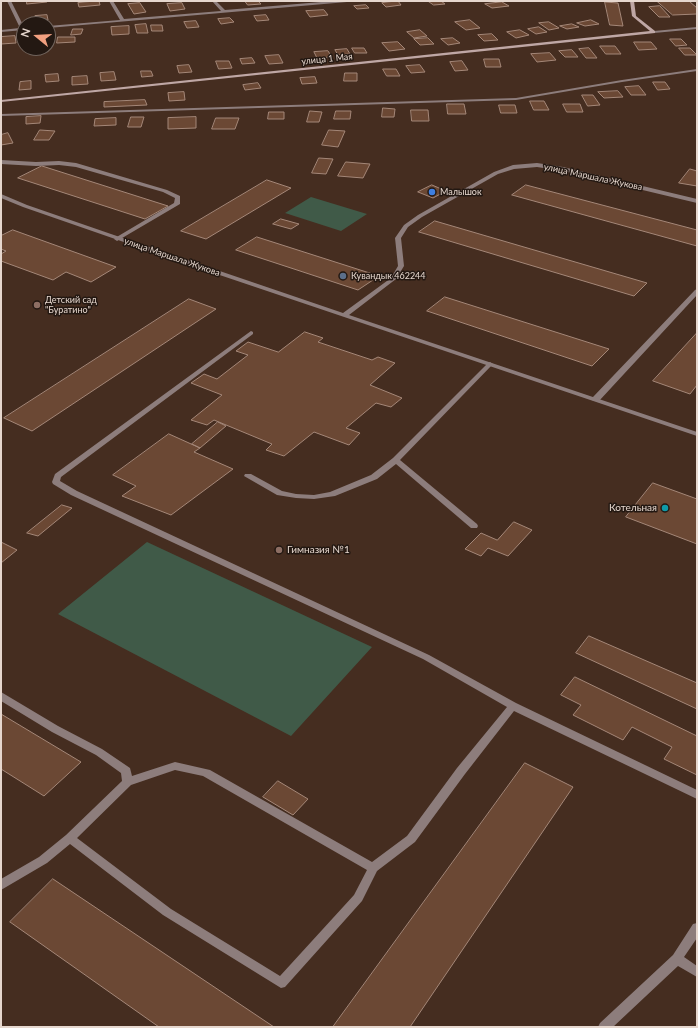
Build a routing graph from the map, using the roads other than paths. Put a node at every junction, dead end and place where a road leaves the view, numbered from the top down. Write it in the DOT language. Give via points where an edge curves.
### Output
graph roads {
  1 [pos="9,1"];
  2 [pos="111,1"];
  3 [pos="214,1"];
  4 [pos="347,1"];
  5 [pos="628,1"];
  6 [pos="632,1"];
  7 [pos="223,12"];
  8 [pos="16,16"];
  9 [pos="124,21"];
  10 [pos="56,26"];
  11 [pos="697,28"];
  12 [pos="16,30"];
  13 [pos="1,31"];
  14 [pos="654,32"];
  15 [pos="697,70"];
  16 [pos="1,101"];
  17 [pos="1,115"];
  18 [pos="1,162"];
  19 [pos="1,196"];
  20 [pos="697,201"];
  21 [pos="117,238"];
  22 [pos="697,291"];
  23 [pos="344,314"];
  24 [pos="251,333"];
  25 [pos="490,364"];
  26 [pos="596,399"];
  27 [pos="697,434"];
  28 [pos="396,460"];
  29 [pos="248,476"];
  30 [pos="474,526"];
  31 [pos="1,696"];
  32 [pos="513,706"];
  33 [pos="127,782"];
  34 [pos="697,795"];
  35 [pos="70,838"];
  36 [pos="373,868"];
  37 [pos="1,885"];
  38 [pos="697,928"];
  39 [pos="677,959"];
  40 [pos="697,972"];
  41 [pos="604,1027"];
  1 -- 8 [label="street"];
  2 -- 9 [label="street"];
  3 -- 7 [label="street"];
  4 -- 7 [label="street"];
  5 -- 6 [label="street"];
  6 -- 14 [label="main road" via="634,16"];
  7 -- 9 [label="street"];
  9 -- 10 [label="street"];
  11 -- 14 [label="street"];
  12 -- 13 [label="street"];
  14 -- 16 [label="main road, улица 1 Мая"];
  15 -- 17 [label="street" via="516,99"];
  18 -- 21 [label="street" via="60,163 76,166 136,182 178,197 177,204"];
  19 -- 21 [label="street, улица Маршала Жукова"];
  20 -- 23 [label="street, улица Маршала Жукова" via="563,169 538,165 507,169 406,226 398,238 401,266 393,279"];
  21 -- 23 [label="street, улица Маршала Жукова"];
  22 -- 26 [label="street"];
  23 -- 25 [label="street, улица Маршала Жукова"];
  24 -- 32 [label="street" via="58,476 56,482 426,657"];
  25 -- 26 [label="street, улица Маршала Жукова"];
  25 -- 28 [label="street"];
  26 -- 27 [label="street, улица Маршала Жукова"];
  28 -- 29 [label="street" via="374,477 332,494 314,497 280,493"];
  28 -- 30 [label="street"];
  31 -- 33 [label="street" via="99,752 126,771"];
  32 -- 34 [label="street"];
  32 -- 36 [label="street" via="410,839"];
  33 -- 35 [label="street"];
  33 -- 36 [label="street" via="175,766 206,773"];
  35 -- 36 [label="street" via="167,912 280,984 358,898"];
  35 -- 37 [label="street" via="43,860"];
  38 -- 39 [label="street"];
  39 -- 40 [label="street"];
  39 -- 41 [label="street"];
}
